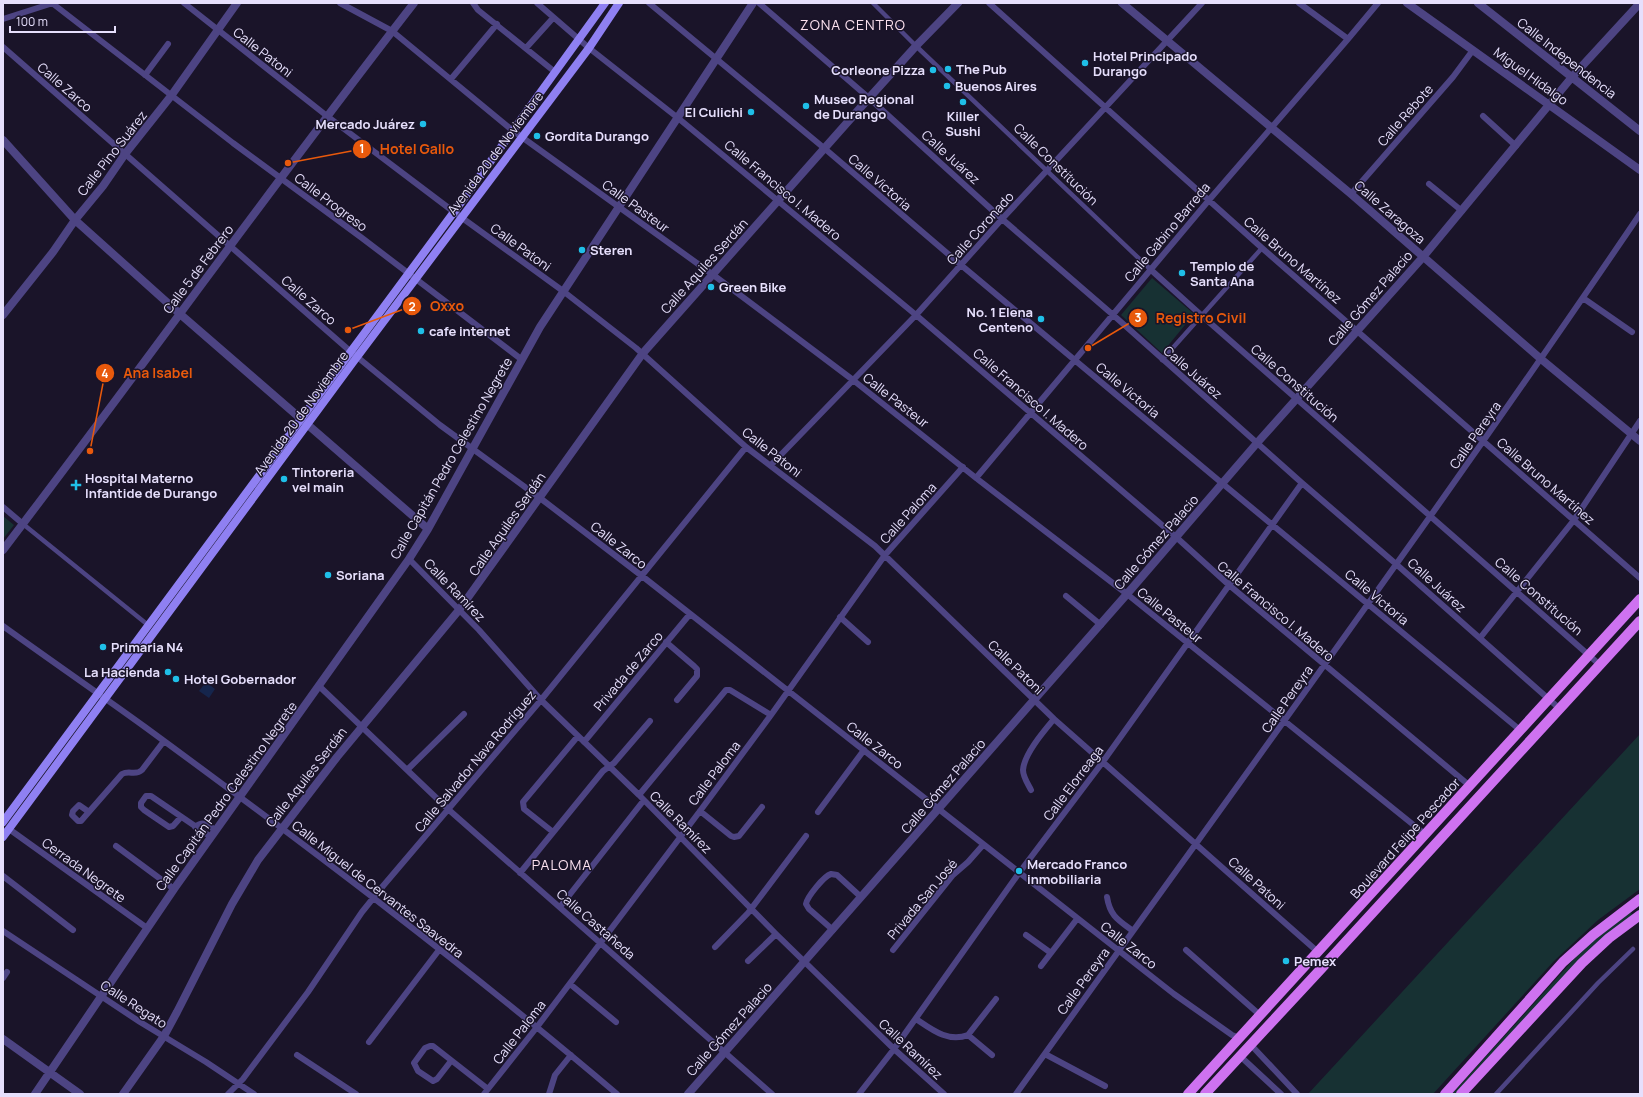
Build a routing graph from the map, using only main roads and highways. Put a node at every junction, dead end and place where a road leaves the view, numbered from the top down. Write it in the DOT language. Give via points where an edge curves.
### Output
graph roads {
  1 [pos="605,3"];
  2 [pos="619,3"];
  3 [pos="1640,599"];
  4 [pos="1640,621"];
  5 [pos="1470,786"];
  6 [pos="3,822"];
  7 [pos="1456,822"];
  8 [pos="3,837"];
  9 [pos="1640,899"];
  10 [pos="1640,915"];
  11 [pos="1318,952"];
  12 [pos="1320,970"];
  13 [pos="1284,989"];
  14 [pos="1302,990"];
  15 [pos="1240,1038"];
  16 [pos="1251,1045"];
  17 [pos="1188,1094"];
  18 [pos="1205,1094"];
  19 [pos="1445,1094"];
  20 [pos="1462,1094"];
  1 -- 6 [label="main road, Avenida 20 de Noviembre" via="454,212"];
  2 -- 8 [label="main road, Avenida 20 de Noviembre" via="589,48 357,357"];
  3 -- 5 [label="main road, Boulevard Felipe Pescador"];
  4 -- 7 [label="main road, Boulevard Felipe Pescador"];
  5 -- 7 [label="main road" via="1472,795"];
  5 -- 11 [label="main road, Boulevard Felipe Pescador"];
  7 -- 12 [label="main road, Boulevard Felipe Pescador"];
  9 -- 19 [label="main road" via="1562,962"];
  10 -- 20 [label="main road" via="1609,938 1582,963"];
  11 -- 12 [label="main road" via="1321,959"];
  11 -- 13 [label="main road, Boulevard Felipe Pescador"];
  12 -- 14 [label="main road, Boulevard Felipe Pescador"];
  13 -- 14 [label="main road" via="1292,994"];
  13 -- 15 [label="main road, Boulevard Felipe Pescador"];
  14 -- 16 [label="main road, Boulevard Felipe Pescador"];
  15 -- 16 [label="main road"];
  15 -- 17 [label="main road, Boulevard Felipe Pescador"];
  16 -- 18 [label="main road, Boulevard Felipe Pescador"];
}
